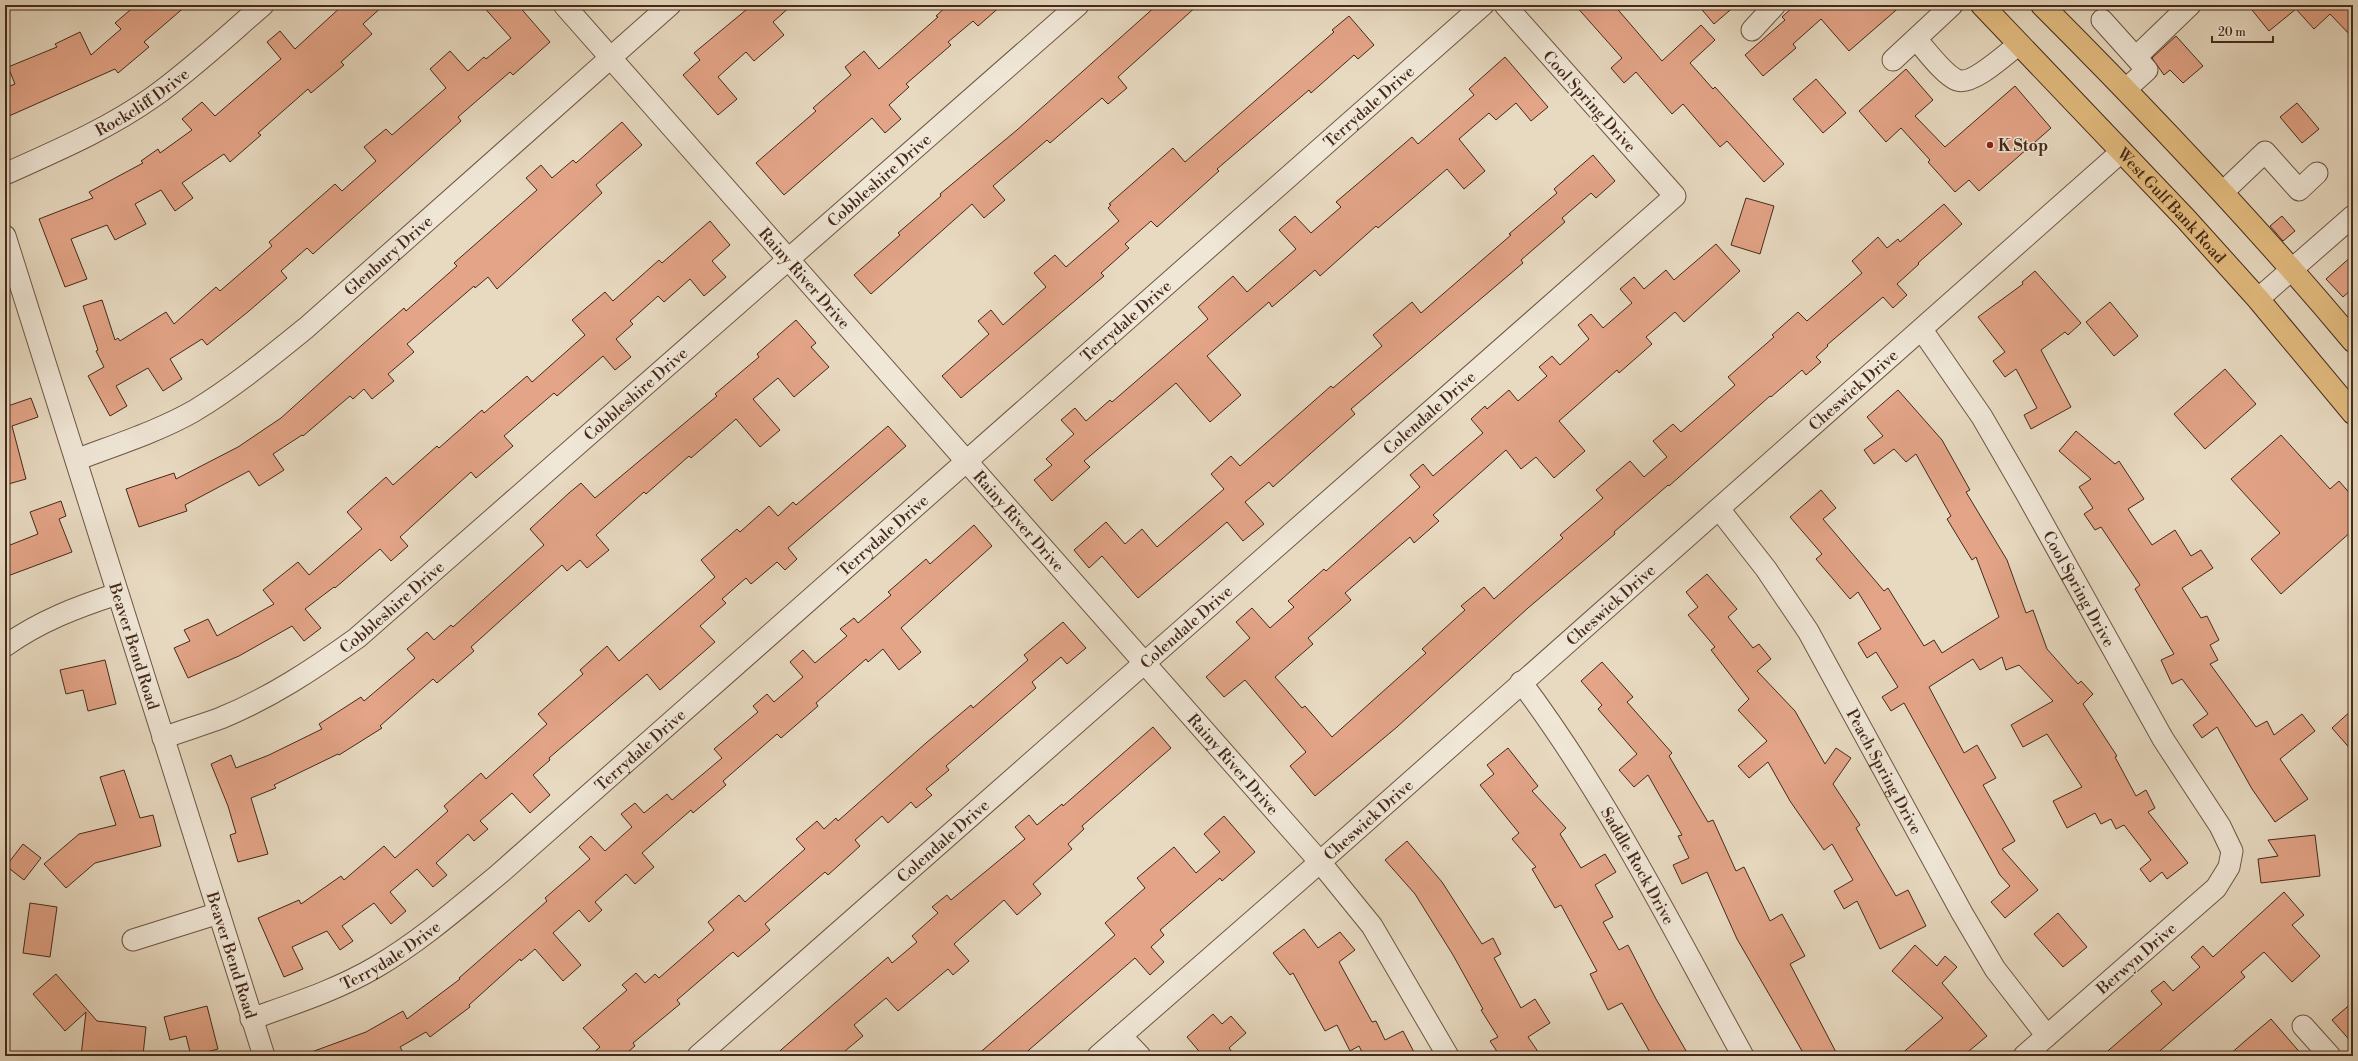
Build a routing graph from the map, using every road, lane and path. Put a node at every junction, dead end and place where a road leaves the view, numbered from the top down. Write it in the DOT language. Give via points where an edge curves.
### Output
graph roads {
  1 [pos="263,5"];
  2 [pos="564,5"];
  3 [pos="670,5"];
  4 [pos="1078,5"];
  5 [pos="1483,5"];
  6 [pos="1505,5"];
  7 [pos="1775,5"];
  8 [pos="1952,5"];
  9 [pos="1982,5"];
  10 [pos="2042,5"];
  11 [pos="2190,5"];
  12 [pos="2102,20"];
  13 [pos="1752,30"];
  14 [pos="1916,39"];
  15 [pos="2019,44"];
  16 [pos="2136,57"];
  17 [pos="610,58"];
  18 [pos="1893,60"];
  19 [pos="2126,89"];
  20 [pos="2121,152"];
  21 [pos="2317,173"];
  22 [pos="5,174"];
  23 [pos="2223,192"];
  24 [pos="1675,196"];
  25 [pos="2353,216"];
  26 [pos="5,236"];
  27 [pos="789,259"];
  28 [pos="2292,268"];
  29 [pos="2258,299"];
  30 [pos="1922,330"];
  31 [pos="2353,341"];
  32 [pos="2353,413"];
  33 [pos="76,460"];
  34 [pos="967,462"];
  35 [pos="1719,509"];
  36 [pos="117,594"];
  37 [pos="5,646"];
  38 [pos="1144,663"];
  39 [pos="1521,682"];
  40 [pos="163,738"];
  41 [pos="2232,850"];
  42 [pos="1320,862"];
  43 [pos="219,913"];
  44 [pos="133,940"];
  45 [pos="252,1019"];
  46 [pos="2303,1026"];
  47 [pos="1121,1036"];
  48 [pos="2047,1036"];
  49 [pos="264,1056"];
  50 [pos="698,1056"];
  51 [pos="1098,1056"];
  52 [pos="1140,1056"];
  53 [pos="1448,1056"];
  54 [pos="1743,1056"];
  55 [pos="2024,1056"];
  56 [pos="2330,1056"];
  1 -- 22 [label="street, Rockcliff Drive" via="201,60 153,97 104,128"];
  2 -- 17 [label="street, Rainy River Drive"];
  3 -- 17 [label="street, Glenbury Drive"];
  4 -- 27 [label="street, Cobbleshire Drive"];
  5 -- 34 [label="street, Terrydale Drive"];
  6 -- 24 [label="street, Cool Spring Drive"];
  7 -- 13 [label="street"];
  8 -- 14 [label="street"];
  9 -- 15 [label="main road, West Gulf Bank Road"];
  10 -- 19 [label="main road"];
  11 -- 16 [label="street"];
  12 -- 16 [label="street"];
  14 -- 15 [label="street" via="1950,76 1958,81 1976,77"];
  14 -- 18 [label="street"];
  15 -- 20 [label="main road, West Gulf Bank Road"];
  16 -- 19 [label="street" via="2147,70"];
  17 -- 27 [label="street, Rainy River Drive"];
  17 -- 33 [label="street, Glenbury Drive" via="306,328 247,376 193,411 137,437"];
  19 -- 23 [label="main road"];
  20 -- 29 [label="main road, West Gulf Bank Road"];
  20 -- 30 [label="street, Cheswick Drive"];
  21 -- 23 [label="street" via="2298,190 2265,152"];
  23 -- 28 [label="main road"];
  24 -- 38 [label="street, Colendale Drive"];
  25 -- 28 [label="street"];
  26 -- 33 [label="street, Beaver Bend Road"];
  27 -- 34 [label="street, Rainy River Drive"];
  27 -- 40 [label="street, Cobbleshire Drive" via="357,638 318,667 270,695 221,718"];
  28 -- 29 [label="street"];
  28 -- 31 [label="main road"];
  29 -- 32 [label="main road, West Gulf Bank Road"];
  30 -- 35 [label="street, Cheswick Drive"];
  30 -- 41 [label="street, Cool Spring Drive" via="1982,417 2162,739 2220,826"];
  33 -- 36 [label="street, Beaver Bend Road"];
  34 -- 38 [label="street, Rainy River Drive"];
  34 -- 45 [label="street, Terrydale Drive" via="434,928 375,968 318,996"];
  35 -- 39 [label="street, Cheswick Drive"];
  35 -- 48 [label="street, Peach Spring Drive" via="1766,569 1808,632 1991,963"];
  36 -- 37 [label="street" via="69,610 26,631"];
  36 -- 40 [label="street, Beaver Bend Road"];
  38 -- 42 [label="street, Rainy River Drive"];
  38 -- 50 [label="street, Colendale Drive"];
  39 -- 42 [label="street, Cheswick Drive"];
  39 -- 54 [label="street, Saddle Rock Drive" via="1565,744 1618,829"];
  40 -- 43 [label="street, Beaver Bend Road"];
  41 -- 48 [label="street, Berwyn Drive" via="2229,867 2216,888"];
  42 -- 47 [label="street, Cheswick Drive"];
  42 -- 53 [label="street, Rainy River Drive" via="1372,926"];
  43 -- 44 [label="street"];
  43 -- 45 [label="street, Beaver Bend Road"];
  45 -- 49 [label="street, Beaver Bend Road"];
  46 -- 56 [label="street"];
  47 -- 51 [label="street, Cheswick Drive"];
  47 -- 52 [label="street"];
  48 -- 55 [label="street, Berwyn Drive"];
}
